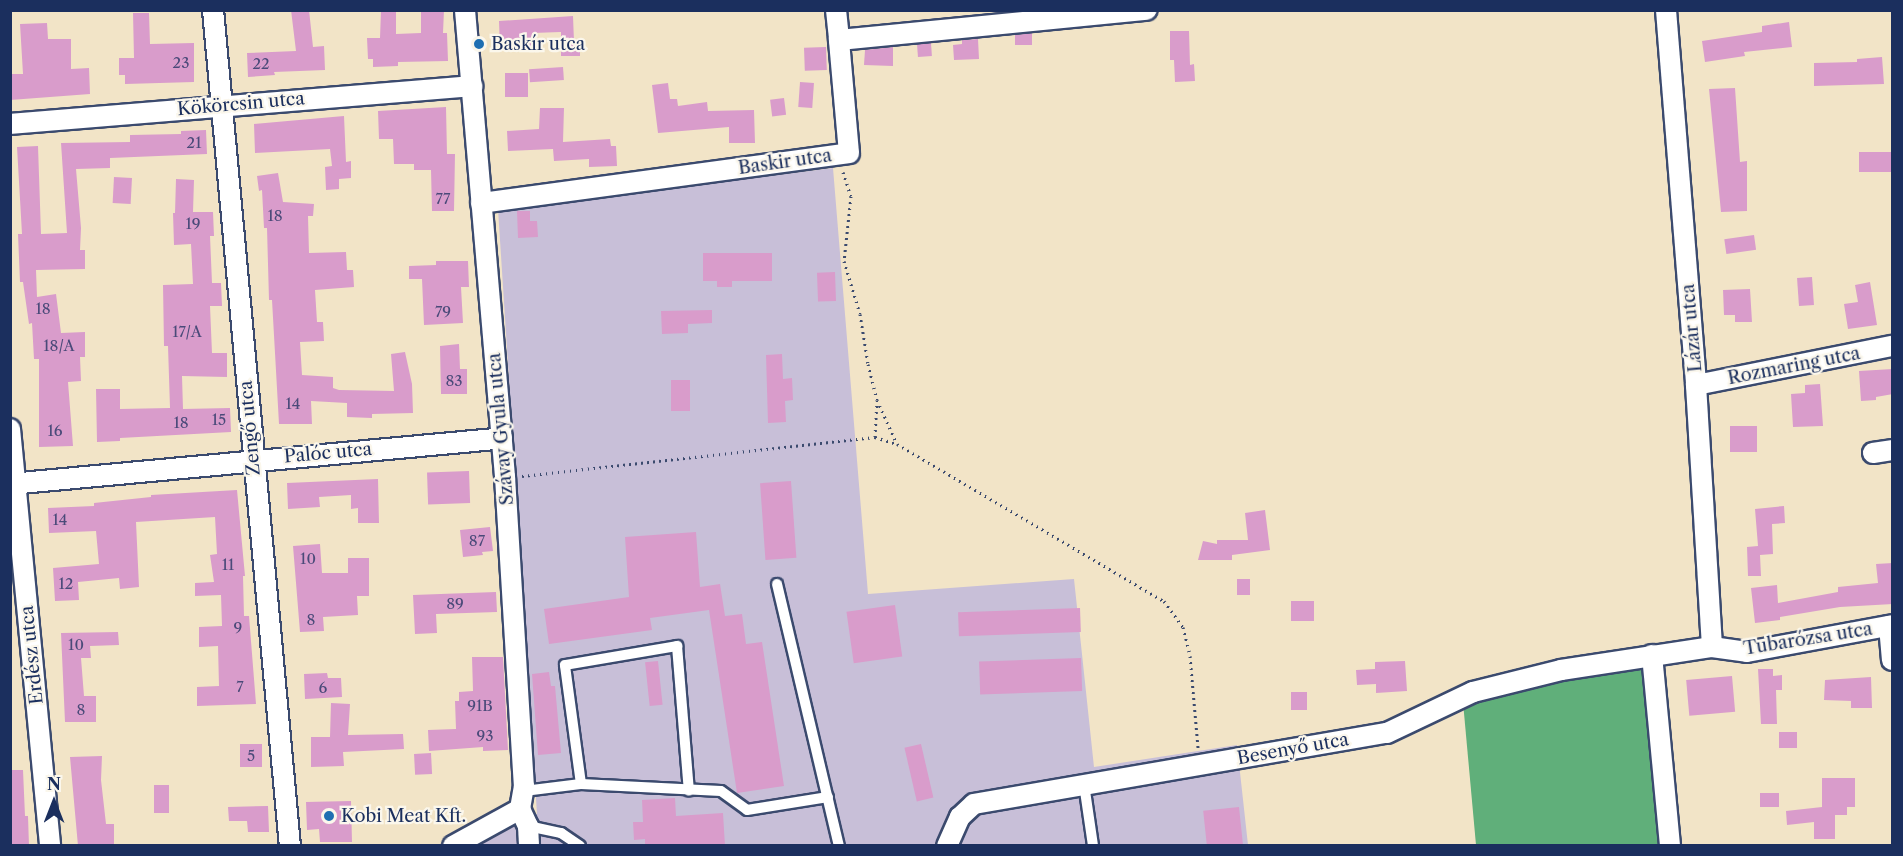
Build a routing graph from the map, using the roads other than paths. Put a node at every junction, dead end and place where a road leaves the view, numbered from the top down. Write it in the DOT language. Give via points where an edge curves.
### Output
graph roads {
  1 [pos="213,10"];
  2 [pos="465,10"];
  3 [pos="836,10"];
  4 [pos="1147,10"];
  5 [pos="1666,10"];
  6 [pos="839,40"];
  7 [pos="472,86"];
  8 [pos="221,106"];
  9 [pos="10,124"];
  10 [pos="481,203"];
  11 [pos="1893,346"];
  12 [pos="1696,385"];
  13 [pos="10,429"];
  14 [pos="502,438"];
  15 [pos="1893,450"];
  16 [pos="1873,453"];
  17 [pos="253,460"];
  18 [pos="13,483"];
  19 [pos="777,584"];
  20 [pos="1891,626"];
  21 [pos="1712,647"];
  22 [pos="1652,656"];
  23 [pos="1893,660"];
  24 [pos="581,784"];
  25 [pos="1084,784"];
  26 [pos="689,791"];
  27 [pos="828,797"];
  28 [pos="525,818"];
  29 [pos="50,846"];
  30 [pos="290,846"];
  31 [pos="453,846"];
  32 [pos="580,846"];
  33 [pos="839,846"];
  34 [pos="947,846"];
  35 [pos="1093,846"];
  36 [pos="1670,846"];
  1 -- 8 [label="street, Zengő utca"];
  2 -- 7 [label="street, Szávay Gyula utca"];
  3 -- 6 [label="street"];
  4 -- 6 [label="street"];
  5 -- 12 [label="street, Lázár utca"];
  6 -- 10 [label="street, Baskir utca" via="849,153"];
  7 -- 8 [label="street, Kökörcsin utca"];
  7 -- 10 [label="street, Szávay Gyula utca"];
  8 -- 9 [label="street, Kökörcsin utca"];
  8 -- 17 [label="street, Zengő utca"];
  10 -- 14 [label="street, Szávay Gyula utca"];
  11 -- 12 [label="street, Rozmaring utca"];
  12 -- 21 [label="street, Lázár utca"];
  13 -- 18 [label="street, Erdész utca"];
  14 -- 17 [label="street, Palóc utca"];
  14 -- 28 [label="street, Szávay Gyula utca"];
  15 -- 16 [label="street"];
  17 -- 18 [label="street, Palóc utca"];
  17 -- 30 [label="street, Zengő utca"];
  18 -- 29 [label="street, Erdész utca"];
  19 -- 27 [label="lane"];
  20 -- 21 [label="street, Tubarózsa utca" via="1747,652"];
  20 -- 23 [label="street"];
  21 -- 22 [label="street, Tubarózsa utca"];
  22 -- 25 [label="street, Besenyő utca" via="1562,670 1473,692 1387,733"];
  22 -- 36 [label="street"];
  24 -- 26 [label="lane"];
  24 -- 26 [label="lane" via="565,665 677,646"];
  24 -- 28 [label="lane"];
  25 -- 34 [label="street, Besenyő utca" via="974,804 960,816"];
  25 -- 35 [label="lane"];
  26 -- 27 [label="lane" via="721,791 747,810"];
  27 -- 33 [label="lane"];
  28 -- 31 [label="street"];
  28 -- 32 [label="lane"];
}
